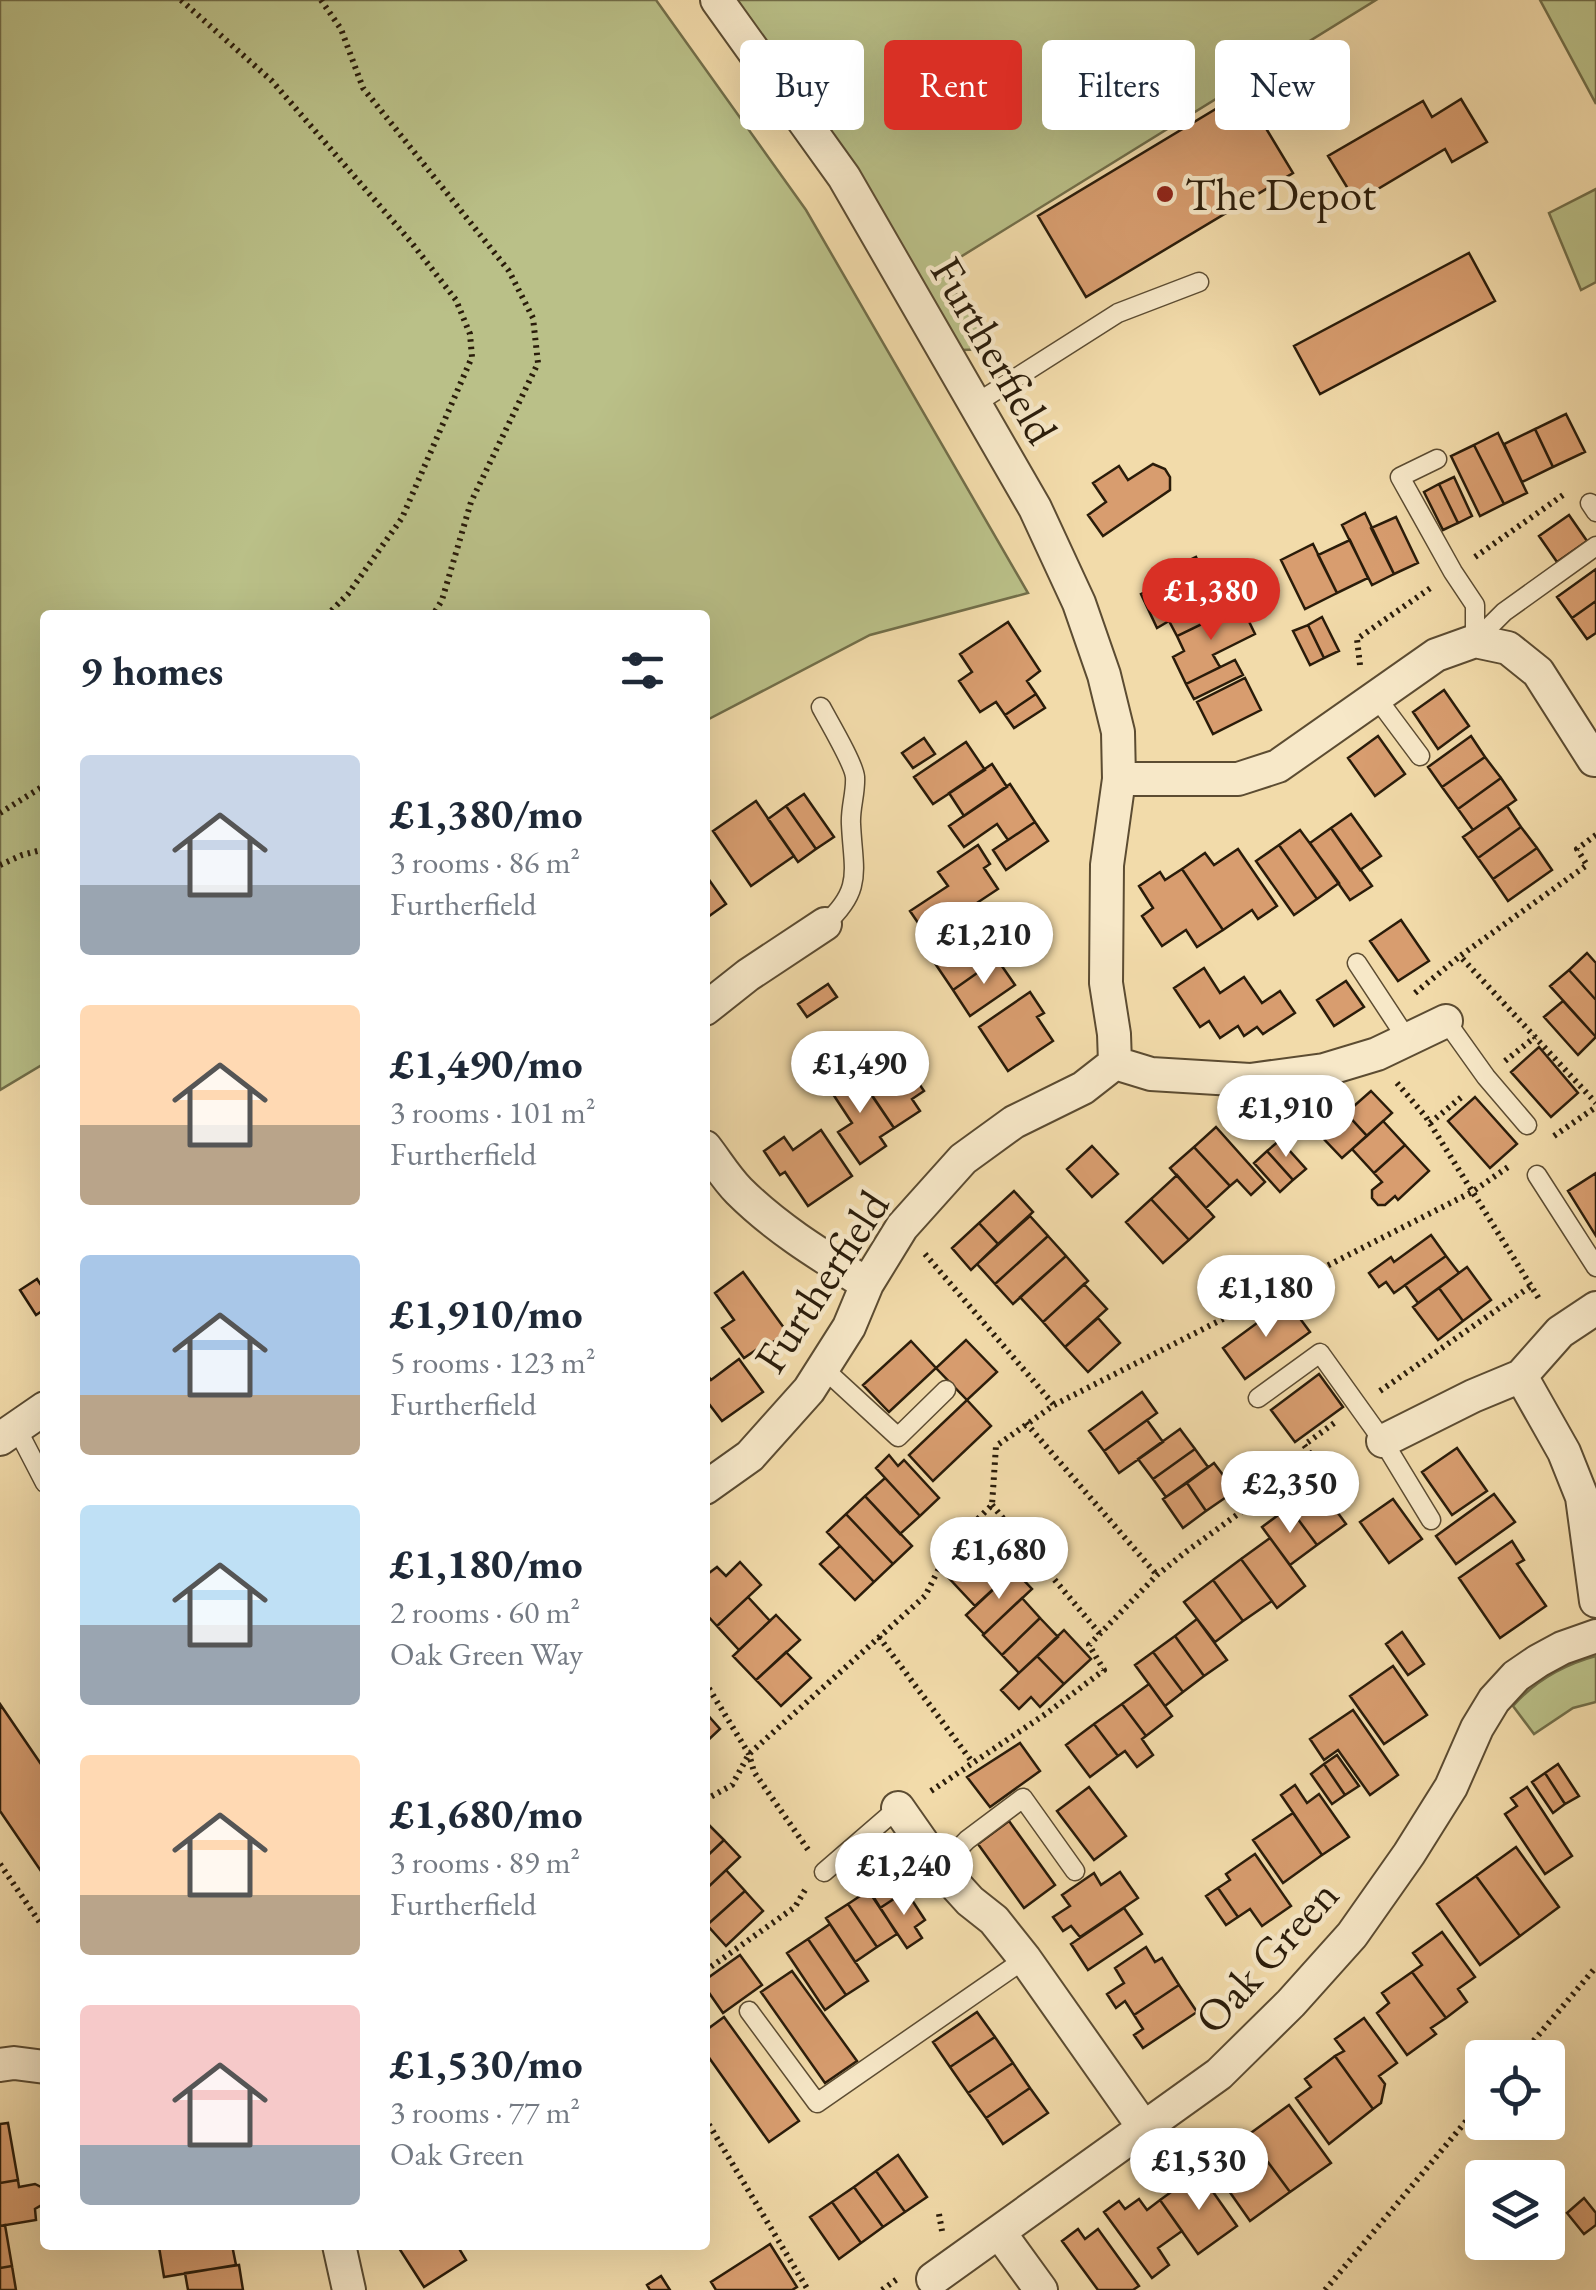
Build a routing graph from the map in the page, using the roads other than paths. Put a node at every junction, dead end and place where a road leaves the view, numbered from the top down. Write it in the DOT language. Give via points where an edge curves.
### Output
graph roads {
  1 [pos="716,0"];
  2 [pos="1199,282"];
  3 [pos="975,404"];
  4 [pos="1437,459"];
  5 [pos="1596,546"];
  6 [pos="1475,642"];
  7 [pos="1376,697"];
  8 [pos="821,707"];
  9 [pos="1420,756"];
  10 [pos="1595,759"];
  11 [pos="1119,779"];
  12 [pos="825,924"];
  13 [pos="1357,963"];
  14 [pos="710,1004"];
  15 [pos="1446,1021"];
  16 [pos="1398,1026"];
  17 [pos="1115,1063"];
  18 [pos="1527,1125"];
  19 [pos="710,1154"];
  20 [pos="1536,1174"];
  21 [pos="1596,1267"];
  22 [pos="867,1284"];
  23 [pos="1596,1308"];
  24 [pos="823,1368"];
  25 [pos="1521,1376"];
  26 [pos="946,1390"];
  27 [pos="1258,1398"];
  28 [pos="40,1411"];
  29 [pos="8,1433"];
  30 [pos="1383,1441"];
  31 [pos="40,1476"];
  32 [pos="710,1484"];
  33 [pos="1431,1520"];
  34 [pos="1596,1601"];
  35 [pos="1596,1636"];
  36 [pos="898,1808"];
  37 [pos="940,1868"];
  38 [pos="1075,1871"];
  39 [pos="824,1872"];
  40 [pos="1024,1959"];
  41 [pos="749,2011"];
  42 [pos="0,2066"];
  43 [pos="40,2067"];
  44 [pos="1144,2128"];
  45 [pos="999,2232"];
  46 [pos="340,2250"];
  47 [pos="933,2279"];
  48 [pos="349,2290"];
  49 [pos="1041,2290"];
  1 -- 3 [label="street, Furtherfield" via="844,177"];
  2 -- 3 [label="lane" via="1118,313"];
  3 -- 11 [label="street, Furtherfield" via="1079,603 1118,732"];
  4 -- 6 [label="lane" via="1400,478 1474,605"];
  5 -- 6 [label="lane" via="1504,612"];
  6 -- 7 [label="street" via="1436,655"];
  6 -- 10 [label="street" via="1508,648 1538,672"];
  7 -- 9 [label="lane"];
  7 -- 11 [label="street" via="1278,766 1238,779"];
  8 -- 12 [label="lane" via="856,775 852,889"];
  11 -- 17 [label="street, Furtherfield" via="1107,865 1106,983"];
  12 -- 14 [label="street"];
  13 -- 16 [label="lane"];
  15 -- 16 [label="street"];
  15 -- 18 [label="lane"];
  16 -- 17 [label="street" via="1376,1054 1324,1070 1250,1080 1152,1074"];
  17 -- 22 [label="street, Furtherfield" via="963,1159 902,1227"];
  19 -- 22 [label="street" via="771,1220"];
  20 -- 21 [label="lane"];
  22 -- 24 [label="street, Furtherfield"];
  23 -- 25 [label="street" via="1560,1332"];
  24 -- 26 [label="lane" via="898,1437"];
  24 -- 32 [label="street, Furtherfield" via="750,1456"];
  25 -- 30 [label="street"];
  25 -- 34 [label="street" via="1582,1498"];
  27 -- 30 [label="lane" via="1320,1353"];
  28 -- 29 [label="street"];
  29 -- 31 [label="lane"];
  30 -- 33 [label="lane"];
  35 -- 44 [label="street, Oak Green" via="1516,1676 1494,1700 1451,1787 1352,1936 1219,2074"];
  36 -- 37 [label="street"];
  36 -- 39 [label="lane"];
  37 -- 38 [label="lane" via="1024,1798"];
  37 -- 40 [label="street"];
  40 -- 41 [label="lane" via="817,2102"];
  40 -- 44 [label="street"];
  42 -- 43 [label="street"];
  44 -- 45 [label="street, Oak Green"];
  45 -- 47 [label="street, Oak Green"];
  45 -- 49 [label="street"];
  46 -- 48 [label="street"];
}
